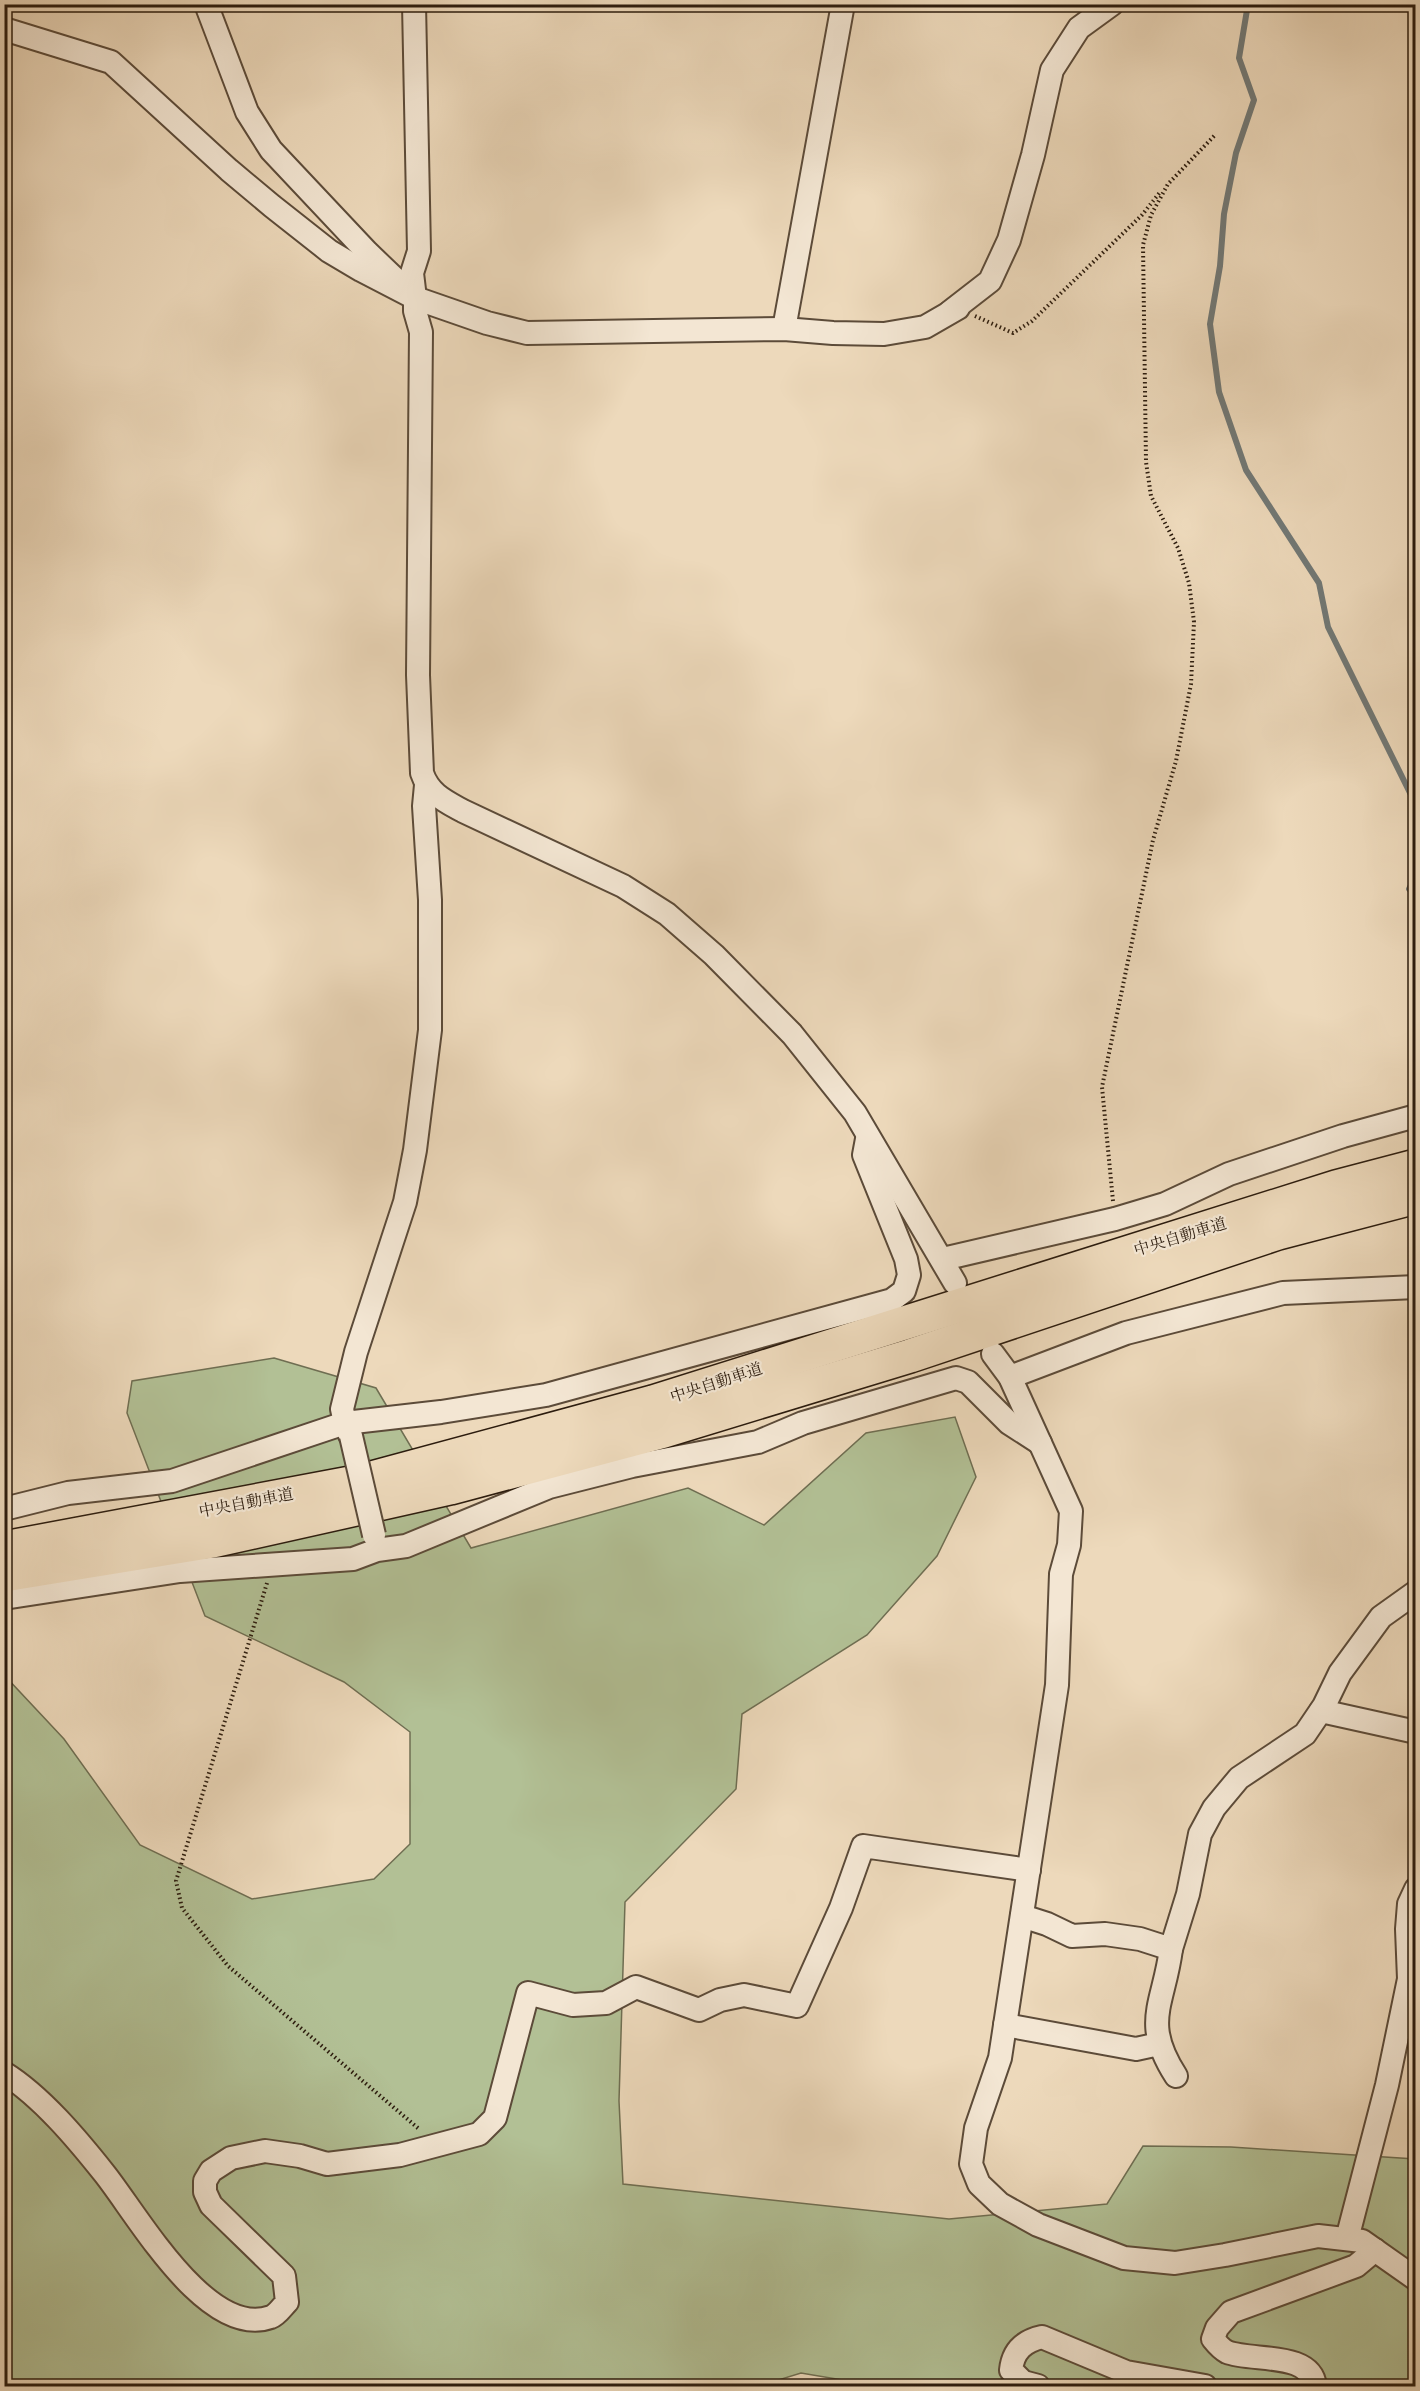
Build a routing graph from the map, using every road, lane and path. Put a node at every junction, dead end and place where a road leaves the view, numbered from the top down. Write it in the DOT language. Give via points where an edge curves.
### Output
graph roads {
  1 [pos="206,4"];
  2 [pos="414,4"];
  3 [pos="843,4"];
  4 [pos="1112,4"];
  5 [pos="4,30"];
  6 [pos="1216,134"];
  7 [pos="1168,183"];
  8 [pos="415,298"];
  9 [pos="954,310"];
  10 [pos="784,329"];
  11 [pos="426,785"];
  12 [pos="1416,1116"];
  13 [pos="867,1134"];
  14 [pos="1416,1166"];
  15 [pos="1416,1197"];
  16 [pos="1115,1220"];
  17 [pos="943,1259"];
  18 [pos="955,1283"];
  19 [pos="1416,1287"];
  20 [pos="993,1354"];
  21 [pos="1010,1377"];
  22 [pos="348,1430"];
  23 [pos="1040,1443"];
  24 [pos="4,1509"];
  25 [pos="376,1543"];
  26 [pos="4,1548"];
  27 [pos="272,1565"];
  28 [pos="4,1575"];
  29 [pos="1416,1592"];
  30 [pos="4,1598"];
  31 [pos="1320,1711"];
  32 [pos="1416,1732"];
  33 [pos="1029,1870"];
  34 [pos="1416,1889"];
  35 [pos="1022,1916"];
  36 [pos="1171,1949"];
  37 [pos="1005,2025"];
  38 [pos="1159,2044"];
  39 [pos="4,2073"];
  40 [pos="1176,2076"];
  41 [pos="438,2145"];
  42 [pos="1347,2239"];
  43 [pos="1375,2250"];
  44 [pos="1416,2279"];
  45 [pos="1038,2386"];
  46 [pos="1204,2386"];
  47 [pos="1315,2386"];
  1 -- 8 [label="street" via="247,112 271,150"];
  2 -- 8 [label="street" via="419,251 412,273"];
  3 -- 10 [label="street"];
  4 -- 9 [label="street" via="1079,28 1052,70 1010,240 990,280"];
  5 -- 8 [label="street" via="111,62 228,170 329,251"];
  6 -- 7 [label="path"];
  7 -- 9 [label="path" via="1142,215 1032,321 1013,333"];
  7 -- 16 [label="path" via="1151,215 1143,244 1146,462 1151,496 1178,548 1189,583 1194,622 1191,684 1176,761 1153,840 1102,1087"];
  8 -- 10 [label="street" via="527,333"];
  8 -- 11 [label="street" via="421,332 418,675 422,773"];
  9 -- 10 [label="street" via="925,327 884,334"];
  11 -- 13 [label="street" via="439,798 463,811 623,886 667,914 792,1034"];
  11 -- 22 [label="street" via="430,1030 405,1202 356,1352 342,1409"];
  12 -- 16 [label="street" via="1228,1174 1165,1204"];
  13 -- 17 [label="street"];
  13 -- 22 [label="street" via="864,1155 909,1275 904,1292 892,1300 546,1395"];
  14 -- 26 [label="highway, 中央自動車道" via="1336,1187 653,1402 361,1481"];
  15 -- 28 [label="highway, 中央自動車道" via="1278,1233 910,1356 450,1488 213,1541"];
  16 -- 17 [label="street"];
  17 -- 18 [label="street"];
  19 -- 21 [label="street" via="1283,1293 1126,1333"];
  20 -- 21 [label="street"];
  21 -- 23 [label="street"];
  22 -- 24 [label="street" via="172,1481 68,1493"];
  22 -- 25 [label="street, bridge"];
  23 -- 25 [label="street" via="1009,1423 968,1382 956,1377 803,1423 758,1442 632,1466 549,1487 406,1546"];
  23 -- 33 [label="street" via="1071,1511 1069,1545 1061,1574 1057,1685"];
  25 -- 27 [label="street" via="353,1558"];
  27 -- 30 [label="street" via="180,1571"];
  27 -- 41 [label="path" via="176,1881 182,1908 228,1966"];
  29 -- 31 [label="street" via="1381,1617 1340,1673"];
  31 -- 32 [label="street"];
  31 -- 36 [label="street" via="1305,1734 1239,1778 1214,1808 1200,1834 1188,1894"];
  33 -- 35 [label="street"];
  33 -- 41 [label="street" via="863,1846 841,1908 797,2006 744,1995 699,2010 636,1987 606,2003 573,2005 528,1993 495,2118 479,2134"];
  34 -- 42 [label="street" via="1409,1904 1407,1929 1410,1979"];
  35 -- 36 [label="street" via="1072,1936 1105,1934"];
  35 -- 37 [label="street"];
  36 -- 38 [label="street" via="1158,2002"];
  37 -- 38 [label="street" via="1136,2049"];
  37 -- 42 [label="street" via="1000,2058 976,2128 971,2163 979,2184 1000,2204 1038,2225 1124,2258 1174,2263 1318,2236"];
  38 -- 40 [label="street"];
  39 -- 41 [label="street" via="58,2119 197,2293 225,2311 249,2320 273,2317 287,2302 284,2276 211,2205 205,2192 205,2181 211,2171 231,2158 265,2151 327,2163 400,2155"];
  42 -- 43 [label="street" via="1362,2241"];
  43 -- 44 [label="street"];
  43 -- 47 [label="street" via="1356,2266 1230,2312 1217,2328 1214,2339 1227,2352 1300,2364 1310,2372"];
  45 -- 46 [label="street" via="1023,2382 1011,2370 1017,2350 1028,2340 1042,2337 1126,2372"];
}
